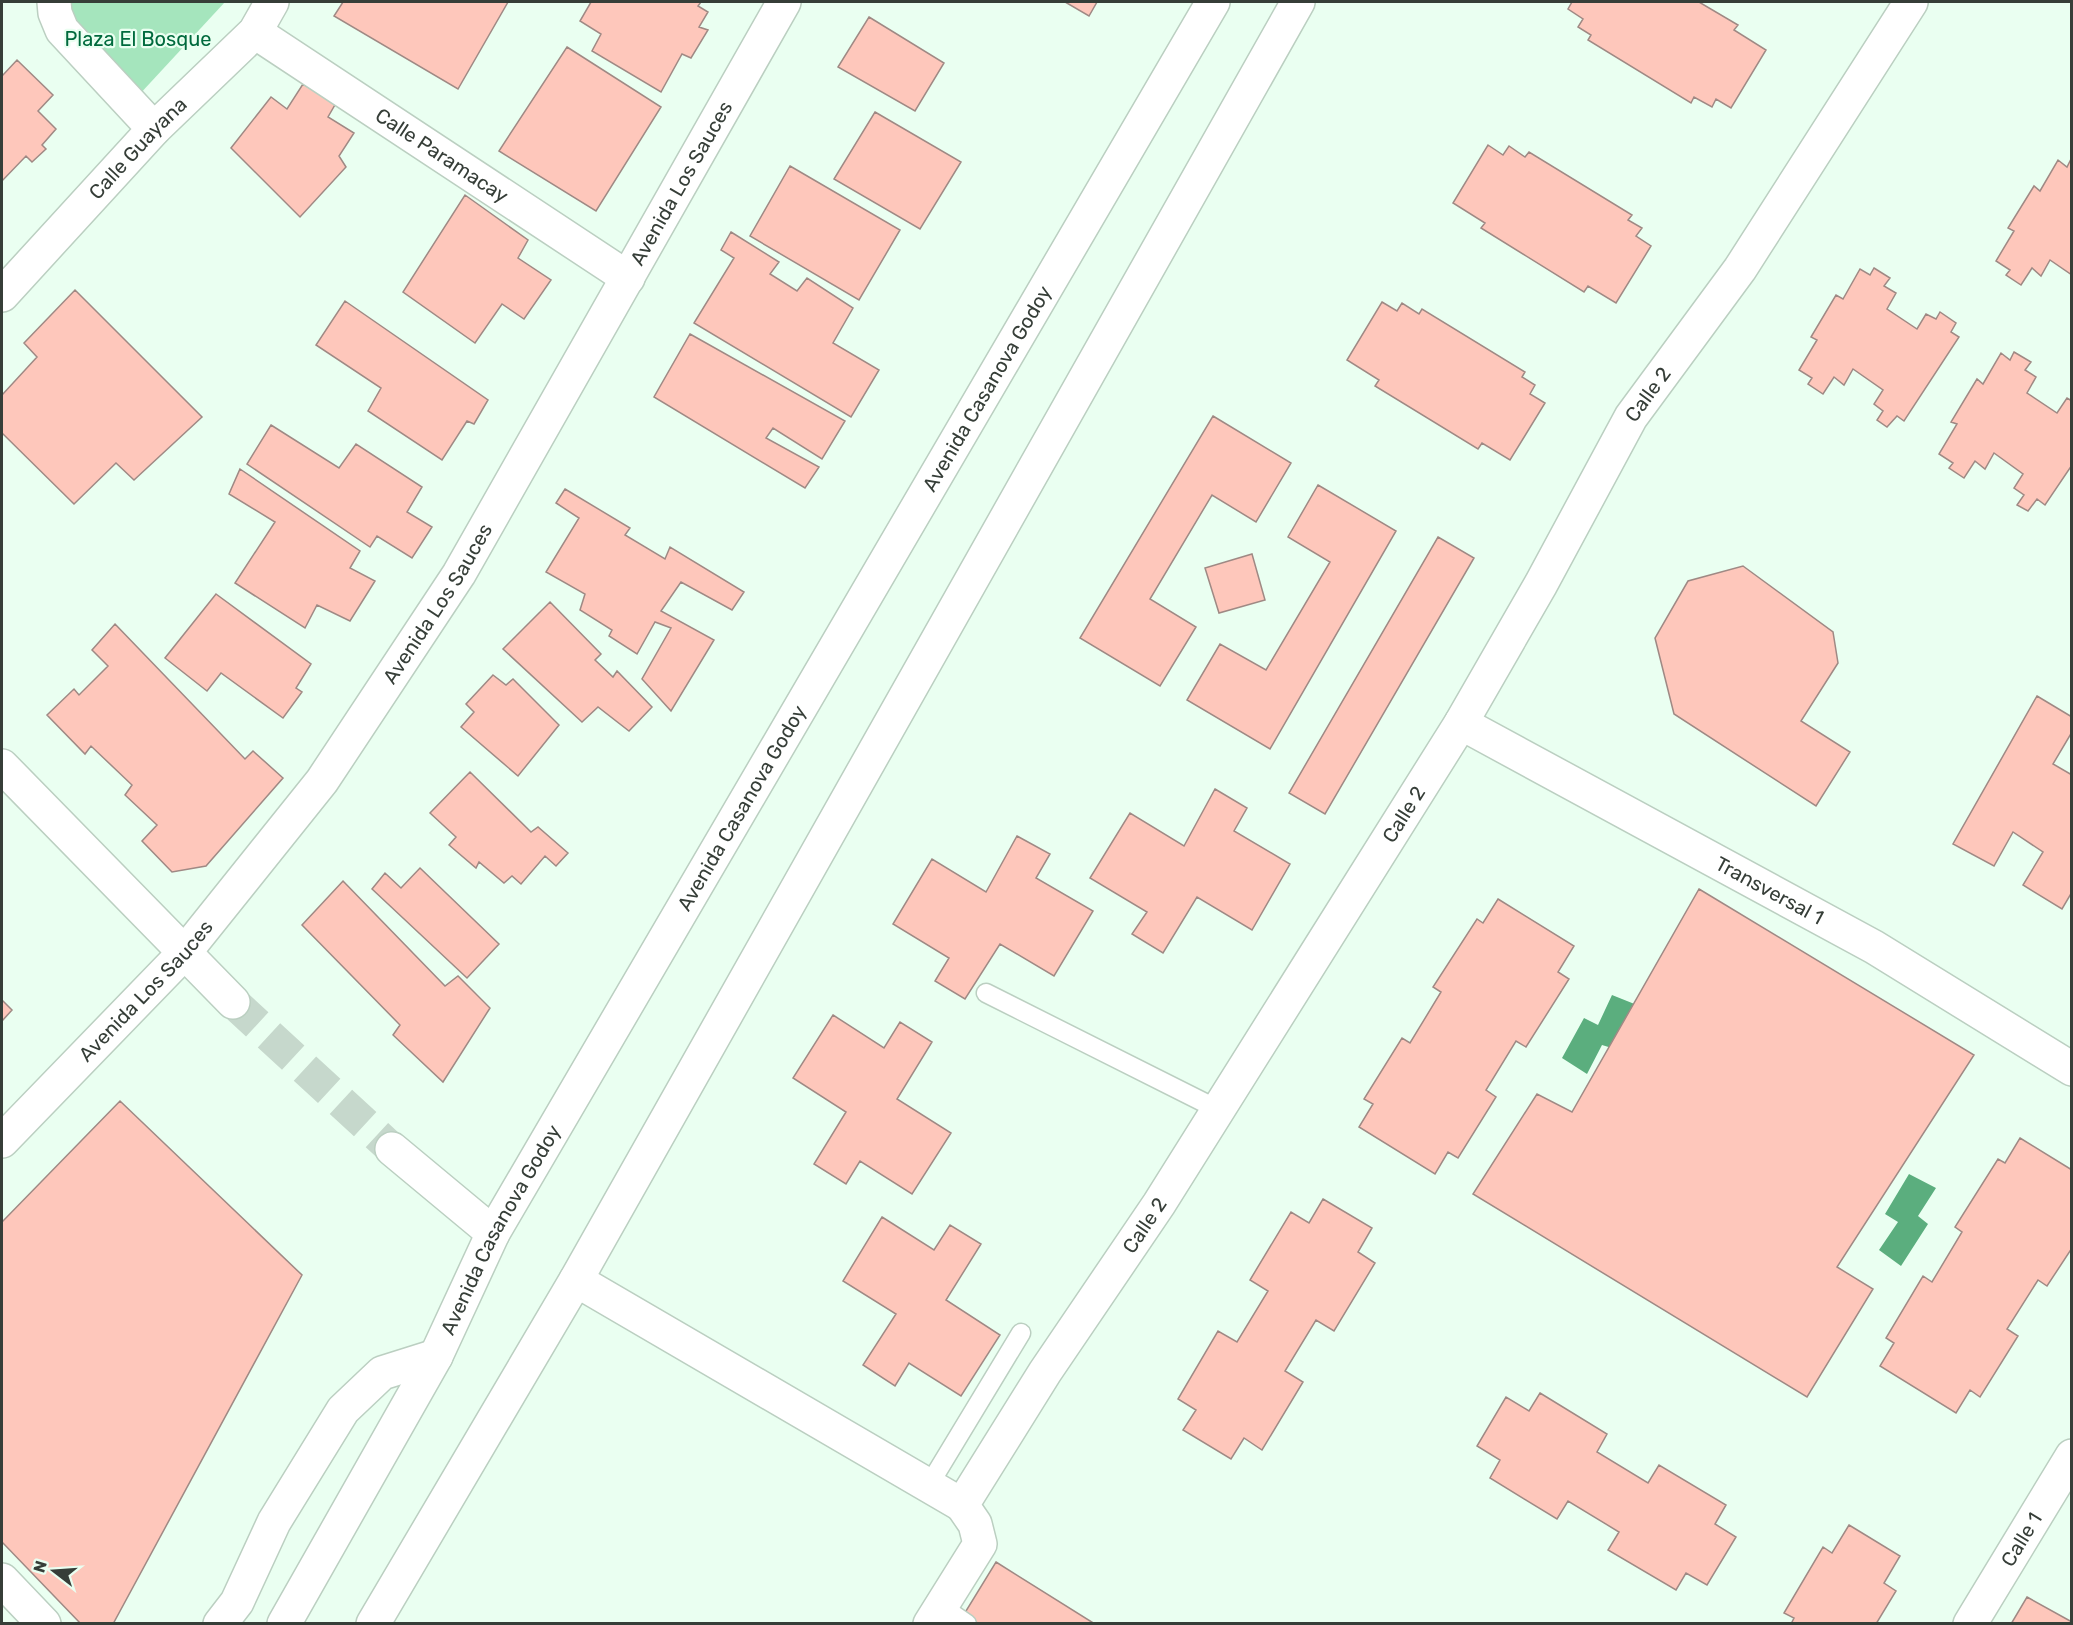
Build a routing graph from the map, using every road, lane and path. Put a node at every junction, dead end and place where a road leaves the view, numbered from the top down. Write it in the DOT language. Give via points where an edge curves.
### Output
graph roads {
  1 [pos="54,2"];
  2 [pos="272,2"];
  3 [pos="784,2"];
  4 [pos="1213,2"];
  5 [pos="1298,2"];
  6 [pos="1911,2"];
  7 [pos="255,32"];
  8 [pos="154,129"];
  9 [pos="628,278"];
  10 [pos="2,295"];
  11 [pos="1461,723"];
  12 [pos="2,766"];
  13 [pos="185,952"];
  14 [pos="986,993"];
  15 [pos="233,1002"];
  16 [pos="2072,1069"];
  17 [pos="1217,1109"];
  18 [pos="2,1141"];
  19 [pos="392,1149"];
  20 [pos="494,1233"];
  21 [pos="576,1280"];
  22 [pos="1021,1333"];
  23 [pos="436,1356"];
  24 [pos="2072,1456"];
  25 [pos="929,1485"];
  26 [pos="963,1505"];
  27 [pos="2,1580"];
  28 [pos="946,1618"];
  29 [pos="44,1623"];
  30 [pos="220,1623"];
  31 [pos="284,1623"];
  32 [pos="374,1623"];
  33 [pos="1970,1623"];
  1 -- 8 [label="street" via="62,30"];
  2 -- 7 [label="street, Calle Guayana"];
  3 -- 9 [label="street, Avenida Los Sauces"];
  4 -- 20 [label="street, Avenida Casanova Godoy"];
  5 -- 21 [label="street"];
  6 -- 11 [label="street, Calle 2" via="1740,268 1630,417"];
  7 -- 8 [label="street, Calle Guayana"];
  7 -- 9 [label="street, Calle Paramacay"];
  8 -- 10 [label="street, Calle Guayana"];
  9 -- 13 [label="street, Avenida Los Sauces" via="459,574 322,781"];
  11 -- 16 [label="street, Transversal 1" via="1874,946"];
  11 -- 17 [label="street, Calle 2"];
  12 -- 13 [label="street"];
  13 -- 15 [label="street"];
  13 -- 18 [label="street, Avenida Los Sauces"];
  14 -- 17 [label="lane"];
  17 -- 26 [label="street, Calle 2"];
  19 -- 20 [label="street"];
  20 -- 23 [label="street, Avenida Casanova Godoy"];
  21 -- 25 [label="street"];
  21 -- 32 [label="street"];
  22 -- 25 [label="lane"];
  23 -- 30 [label="street" via="382,1373 343,1410 274,1522 237,1602"];
  23 -- 31 [label="street, Avenida Casanova Godoy"];
  24 -- 33 [label="street, Calle 1"];
  25 -- 26 [label="street"];
  26 -- 28 [label="street" via="975,1524 981,1545"];
  27 -- 29 [label="street"];
}
